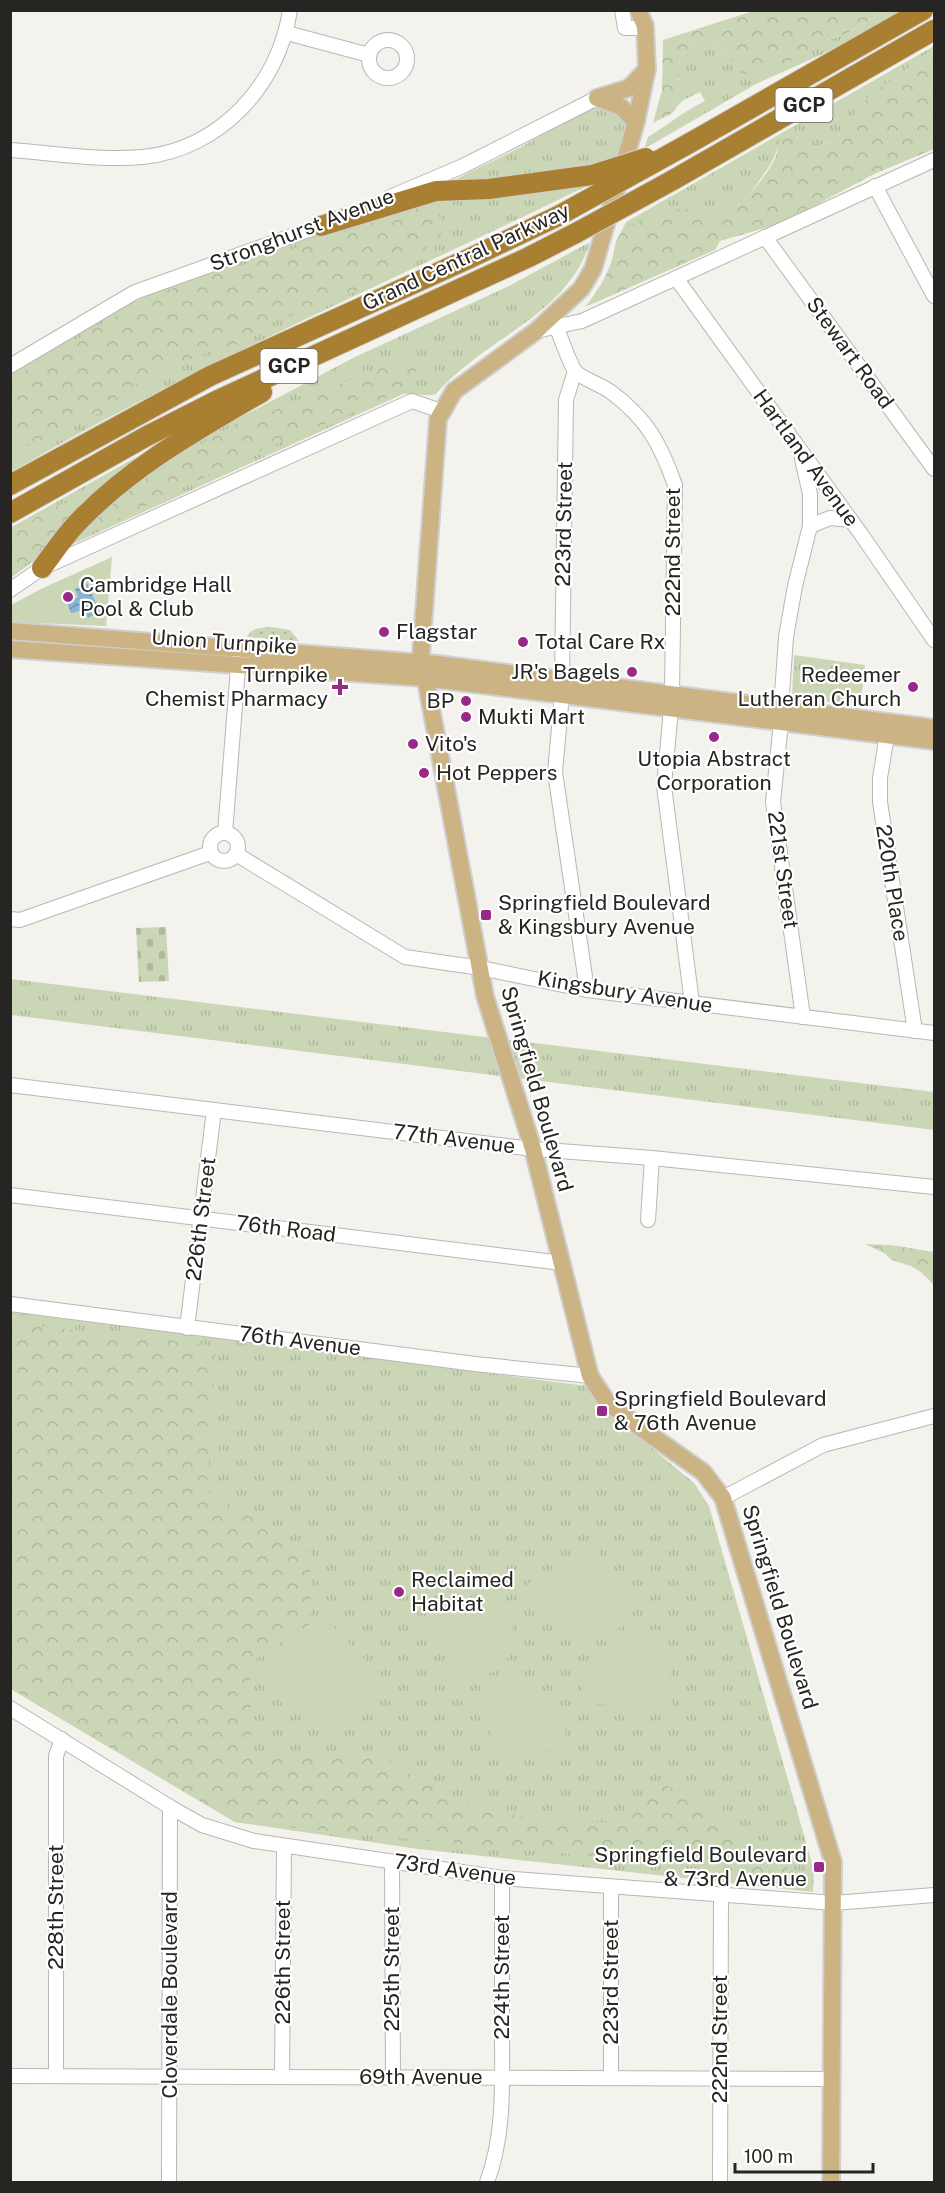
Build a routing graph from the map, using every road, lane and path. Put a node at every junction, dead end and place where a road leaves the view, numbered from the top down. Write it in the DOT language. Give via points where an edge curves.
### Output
graph roads {
  1 [pos="290,10"];
  2 [pos="622,10"];
  3 [pos="638,10"];
  4 [pos="923,10"];
  5 [pos="645,27"];
  6 [pos="934,30"];
  7 [pos="287,33"];
  8 [pos="369,56"];
  9 [pos="647,69"];
  10 [pos="597,98"];
  11 [pos="636,122"];
  12 [pos="688,144"];
  13 [pos="10,150"];
  14 [pos="934,160"];
  15 [pos="875,186"];
  16 [pos="321,226"];
  17 [pos="765,237"];
  18 [pos="676,278"];
  19 [pos="478,280"];
  20 [pos="934,296"];
  21 [pos="554,321"];
  22 [pos="10,366"];
  23 [pos="575,371"];
  24 [pos="441,411"];
  25 [pos="799,450"];
  26 [pos="934,469"];
  27 [pos="10,484"];
  28 [pos="10,513"];
  29 [pos="851,520"];
  30 [pos="810,526"];
  31 [pos="42,568"];
  32 [pos="10,590"];
  33 [pos="10,631"];
  34 [pos="934,640"];
  35 [pos="239,648"];
  36 [pos="10,649"];
  37 [pos="238,665"];
  38 [pos="424,670"];
  39 [pos="562,687"];
  40 [pos="672,701"];
  41 [pos="781,715"];
  42 [pos="934,728"];
  43 [pos="887,735"];
  44 [pos="934,741"];
  45 [pos="225,833"];
  46 [pos="210,853"];
  47 [pos="236,854"];
  48 [pos="10,919"];
  49 [pos="481,968"];
  50 [pos="587,990"];
  51 [pos="692,1004"];
  52 [pos="803,1017"];
  53 [pos="915,1031"];
  54 [pos="934,1033"];
  55 [pos="10,1085"];
  56 [pos="214,1110"];
  57 [pos="533,1149"];
  58 [pos="652,1158"];
  59 [pos="934,1187"];
  60 [pos="10,1196"];
  61 [pos="201,1219"];
  62 [pos="648,1220"];
  63 [pos="562,1263"];
  64 [pos="10,1304"];
  65 [pos="187,1328"];
  66 [pos="590,1376"];
  67 [pos="934,1416"];
  68 [pos="723,1498"];
  69 [pos="10,1708"];
  70 [pos="62,1739"];
  71 [pos="170,1807"];
  72 [pos="284,1846"];
  73 [pos="392,1862"];
  74 [pos="502,1878"];
  75 [pos="611,1887"];
  76 [pos="721,1895"];
  77 [pos="934,1895"];
  78 [pos="834,1903"];
  79 [pos="10,2076"];
  80 [pos="56,2076"];
  81 [pos="169,2076"];
  82 [pos="282,2077"];
  83 [pos="393,2078"];
  84 [pos="502,2078"];
  85 [pos="611,2078"];
  86 [pos="720,2079"];
  87 [pos="832,2079"];
  88 [pos="169,2182"];
  89 [pos="487,2182"];
  90 [pos="720,2182"];
  91 [pos="831,2182"];
  1 -- 7 [label="street"];
  2 -- 5 [label="street" via="625,28"];
  3 -- 5 [label="main road, Springfield Boulevard"];
  4 -- 12 [label="highway, Grand Central Parkway / GCP"];
  5 -- 9 [label="main road, Springfield Boulevard"];
  6 -- 19 [label="highway, Grand Central Parkway / GCP, bridge" via="673,180"];
  7 -- 8 [label="street"];
  7 -- 13 [label="street" via="272,70 252,98 222,126 192,143 164,153 120,158"];
  9 -- 10 [label="main road" via="629,88"];
  9 -- 11 [label="main road, Springfield Boulevard"];
  10 -- 11 [label="main road" via="621,107"];
  10 -- 16 [label="street, Stronghurst Avenue" via="463,166"];
  11 -- 21 [label="main road, Springfield Boulevard" via="593,269"];
  12 -- 16 [label="highway, bridge" via="592,175 489,189 436,191"];
  12 -- 27 [label="highway, Grand Central Parkway / GCP, bridge" via="558,216 210,376"];
  14 -- 15 [label="street"];
  15 -- 17 [label="street"];
  15 -- 20 [label="street"];
  16 -- 22 [label="street, Stronghurst Avenue" via="135,292"];
  17 -- 18 [label="street"];
  17 -- 26 [label="street, Stewart Road"];
  18 -- 21 [label="street" via="582,321"];
  18 -- 25 [label="street, Hartland Avenue"];
  19 -- 28 [label="highway, Grand Central Parkway / GCP" via="220,399"];
  19 -- 31 [label="highway" via="266,390 148,461 78,522"];
  21 -- 23 [label="street"];
  21 -- 24 [label="main road, Springfield Boulevard" via="454,391"];
  23 -- 39 [label="street, 223rd Street" via="566,400"];
  23 -- 40 [label="street, 222nd Street" via="610,391 649,427 675,485"];
  24 -- 31 [label="street" via="412,401"];
  24 -- 38 [label="main road, Springfield Boulevard" via="421,638"];
  25 -- 29 [label="street, Hartland Avenue"];
  25 -- 30 [label="street, 221st Street" via="810,494"];
  29 -- 30 [label="street" via="830,518"];
  29 -- 34 [label="street, Hartland Avenue"];
  30 -- 41 [label="street, 221st Street" via="786,637"];
  31 -- 32 [label="street"];
  33 -- 35 [label="main road, Union Turnpike"];
  35 -- 37 [label="street"];
  35 -- 38 [label="main road, Union Turnpike"];
  36 -- 37 [label="main road, Union Turnpike"];
  37 -- 38 [label="main road, Union Turnpike"];
  37 -- 45 [label="street"];
  38 -- 39 [label="main road, Union Turnpike"];
  38 -- 49 [label="main road, Springfield Boulevard"];
  39 -- 40 [label="main road, Union Turnpike"];
  39 -- 50 [label="street, 223rd Street" via="555,772"];
  40 -- 41 [label="main road, Union Turnpike"];
  40 -- 51 [label="street, 222nd Street" via="665,793"];
  41 -- 42 [label="main road, Union Turnpike"];
  41 -- 43 [label="main road, Union Turnpike"];
  41 -- 52 [label="street, 221st Street" via="773,802"];
  43 -- 44 [label="main road, Union Turnpike"];
  43 -- 53 [label="street, 220th Place" via="880,802"];
  45 -- 46 [label="street" via="215,835"];
  45 -- 47 [label="street" via="235,838"];
  46 -- 47 [label="street" via="223,861"];
  46 -- 48 [label="street" via="20,920"];
  47 -- 49 [label="street, Kingsbury Avenue" via="405,957"];
  49 -- 50 [label="street, Kingsbury Avenue"];
  49 -- 57 [label="main road, Springfield Boulevard" via="485,996"];
  50 -- 51 [label="street, Kingsbury Avenue"];
  51 -- 52 [label="street, Kingsbury Avenue"];
  52 -- 53 [label="street, Kingsbury Avenue"];
  53 -- 54 [label="street, Kingsbury Avenue"];
  55 -- 56 [label="street, 77th Avenue"];
  56 -- 57 [label="street, 77th Avenue"];
  56 -- 61 [label="street, 226th Street"];
  57 -- 58 [label="street, 77th Avenue"];
  57 -- 63 [label="main road, Springfield Boulevard"];
  58 -- 59 [label="street, 77th Avenue"];
  58 -- 62 [label="street"];
  60 -- 61 [label="street, 76th Road"];
  61 -- 63 [label="street, 76th Road"];
  61 -- 65 [label="street, 226th Street"];
  63 -- 66 [label="main road, Springfield Boulevard"];
  64 -- 65 [label="street, 76th Avenue"];
  65 -- 66 [label="street, 76th Avenue"];
  66 -- 68 [label="main road, Springfield Boulevard" via="608,1402 703,1472"];
  67 -- 68 [label="street" via="823,1445"];
  68 -- 78 [label="main road, Springfield Boulevard" via="833,1862"];
  69 -- 70 [label="street, 73rd Avenue"];
  70 -- 71 [label="street, 73rd Avenue"];
  70 -- 80 [label="street, 228th Street" via="56,1756"];
  71 -- 72 [label="street, 73rd Avenue" via="202,1825 231,1835"];
  71 -- 81 [label="street, Cloverdale Boulevard"];
  72 -- 73 [label="street, 73rd Avenue"];
  72 -- 82 [label="street, 226th Street"];
  73 -- 74 [label="street, 73rd Avenue"];
  73 -- 83 [label="street, 225th Street"];
  74 -- 75 [label="street, 73rd Avenue"];
  74 -- 84 [label="street, 224th Street"];
  75 -- 76 [label="street, 73rd Avenue"];
  75 -- 85 [label="street, 223rd Street"];
  76 -- 78 [label="street, 73rd Avenue"];
  76 -- 86 [label="street, 222nd Street"];
  77 -- 78 [label="street, 73rd Avenue"];
  78 -- 87 [label="main road, Springfield Boulevard"];
  79 -- 80 [label="street, 69th Avenue"];
  80 -- 81 [label="street, 69th Avenue"];
  81 -- 82 [label="street, 69th Avenue"];
  81 -- 88 [label="street, Cloverdale Boulevard"];
  82 -- 83 [label="street, 69th Avenue"];
  83 -- 84 [label="street, 69th Avenue"];
  84 -- 85 [label="street, 69th Avenue"];
  84 -- 89 [label="street, 224th Street" via="500,2125"];
  85 -- 86 [label="street, 69th Avenue"];
  86 -- 87 [label="street, 69th Avenue"];
  86 -- 90 [label="street, 222nd Street"];
  87 -- 91 [label="main road, Springfield Boulevard"];
}
